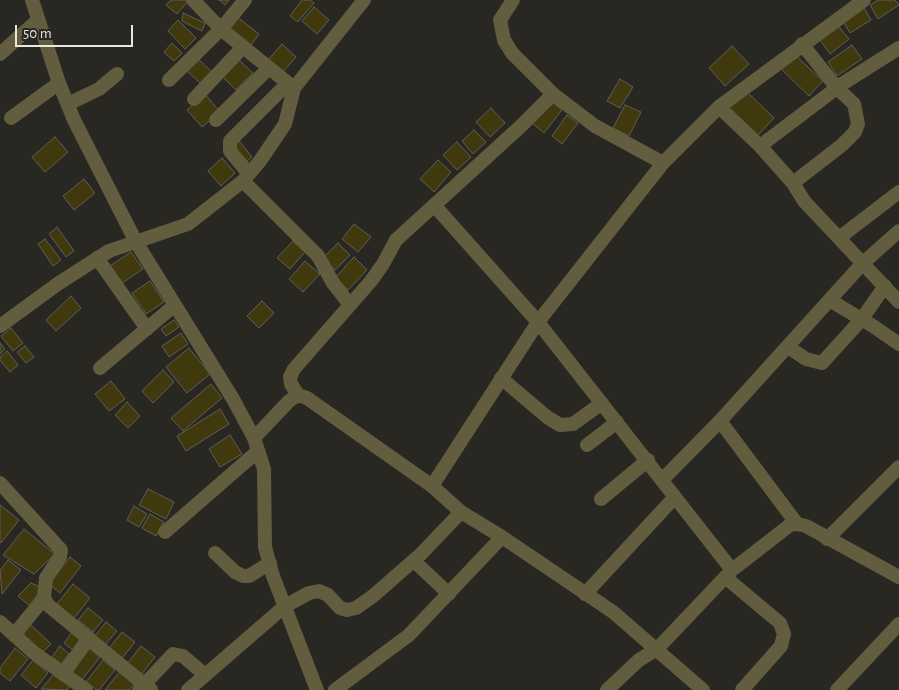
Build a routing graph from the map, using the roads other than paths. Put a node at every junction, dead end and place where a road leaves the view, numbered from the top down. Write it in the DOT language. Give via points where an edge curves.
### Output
graph roads {
  1 [pos="32,0"];
  2 [pos="193,0"];
  3 [pos="245,0"];
  4 [pos="364,0"];
  5 [pos="513,0"];
  6 [pos="862,0"];
  7 [pos="38,20"];
  8 [pos="221,29"];
  9 [pos="802,44"];
  10 [pos="243,47"];
  11 [pos="899,48"];
  12 [pos="0,54"];
  13 [pos="269,68"];
  14 [pos="117,74"];
  15 [pos="169,80"];
  16 [pos="59,83"];
  17 [pos="291,85"];
  18 [pos="837,88"];
  19 [pos="553,94"];
  20 [pos="194,99"];
  21 [pos="68,104"];
  22 [pos="719,107"];
  23 [pos="11,118"];
  24 [pos="216,120"];
  25 [pos="760,146"];
  26 [pos="663,163"];
  27 [pos="246,177"];
  28 [pos="793,182"];
  29 [pos="899,192"];
  30 [pos="434,205"];
  31 [pos="899,231"];
  32 [pos="839,238"];
  33 [pos="136,242"];
  34 [pos="98,258"];
  35 [pos="864,263"];
  36 [pos="885,286"];
  37 [pos="831,301"];
  38 [pos="899,302"];
  39 [pos="175,305"];
  40 [pos="350,305"];
  41 [pos="861,320"];
  42 [pos="538,322"];
  43 [pos="0,326"];
  44 [pos="147,329"];
  45 [pos="899,344"];
  46 [pos="788,347"];
  47 [pos="100,368"];
  48 [pos="501,378"];
  49 [pos="298,395"];
  50 [pos="602,403"];
  51 [pos="720,421"];
  52 [pos="617,422"];
  53 [pos="256,445"];
  54 [pos="587,445"];
  55 [pos="648,460"];
  56 [pos="899,467"];
  57 [pos="663,479"];
  58 [pos="0,483"];
  59 [pos="432,486"];
  60 [pos="674,498"];
  61 [pos="600,500"];
  62 [pos="461,512"];
  63 [pos="797,524"];
  64 [pos="165,532"];
  65 [pos="502,537"];
  66 [pos="828,539"];
  67 [pos="215,553"];
  68 [pos="414,561"];
  69 [pos="270,562"];
  70 [pos="728,573"];
  71 [pos="899,577"];
  72 [pos="449,594"];
  73 [pos="585,594"];
  74 [pos="44,598"];
  75 [pos="285,606"];
  76 [pos="0,622"];
  77 [pos="899,624"];
  78 [pos="14,635"];
  79 [pos="89,638"];
  80 [pos="657,649"];
  81 [pos="63,674"];
  82 [pos="205,675"];
  83 [pos="145,688"];
  84 [pos="86,690"];
  85 [pos="188,690"];
  86 [pos="317,690"];
  87 [pos="336,690"];
  88 [pos="607,690"];
  89 [pos="704,690"];
  90 [pos="742,690"];
  91 [pos="838,690"];
  1 -- 7 [label="street"];
  2 -- 8 [label="street"];
  3 -- 8 [label="street"];
  4 -- 17 [label="street"];
  5 -- 19 [label="street" via="500,20 504,40"];
  6 -- 9 [label="street"];
  7 -- 12 [label="street"];
  7 -- 16 [label="street"];
  8 -- 10 [label="street"];
  8 -- 15 [label="street"];
  9 -- 18 [label="street"];
  9 -- 22 [label="street"];
  10 -- 13 [label="street"];
  10 -- 20 [label="street"];
  11 -- 18 [label="street"];
  13 -- 17 [label="street"];
  13 -- 24 [label="street"];
  14 -- 21 [label="street" via="99,89"];
  16 -- 21 [label="street"];
  16 -- 23 [label="street"];
  17 -- 27 [label="street" via="285,124"];
  17 -- 27 [label="street" via="230,141 230,151"];
  18 -- 25 [label="street"];
  18 -- 28 [label="street" via="854,104 858,124 855,132"];
  19 -- 26 [label="street" via="596,126"];
  19 -- 30 [label="street"];
  21 -- 33 [label="street"];
  22 -- 25 [label="street"];
  22 -- 26 [label="street"];
  25 -- 28 [label="street"];
  26 -- 42 [label="street"];
  27 -- 33 [label="street" via="188,224"];
  27 -- 40 [label="street" via="318,256"];
  28 -- 32 [label="street" via="804,201"];
  29 -- 32 [label="street"];
  30 -- 40 [label="street" via="396,240 383,264"];
  30 -- 42 [label="street"];
  31 -- 35 [label="street"];
  32 -- 35 [label="street"];
  33 -- 34 [label="street"];
  33 -- 39 [label="street"];
  34 -- 43 [label="street"];
  34 -- 44 [label="street"];
  35 -- 36 [label="street"];
  35 -- 37 [label="street"];
  36 -- 38 [label="street"];
  36 -- 41 [label="street"];
  37 -- 41 [label="street"];
  37 -- 46 [label="street"];
  39 -- 44 [label="street"];
  39 -- 53 [label="street"];
  40 -- 49 [label="street" via="294,369 291,384"];
  41 -- 45 [label="street"];
  41 -- 46 [label="street" via="822,363 806,359"];
  42 -- 48 [label="street"];
  42 -- 50 [label="street"];
  44 -- 47 [label="street"];
  46 -- 51 [label="street"];
  48 -- 50 [label="street" via="546,418 560,425 573,424"];
  48 -- 59 [label="street"];
  49 -- 53 [label="street" via="289,401"];
  49 -- 59 [label="street" via="307,398"];
  50 -- 52 [label="street"];
  51 -- 57 [label="street"];
  51 -- 63 [label="street"];
  52 -- 54 [label="street"];
  52 -- 55 [label="street"];
  53 -- 64 [label="street"];
  53 -- 69 [label="street" via="264,469 265,547"];
  55 -- 57 [label="street"];
  55 -- 61 [label="street"];
  56 -- 66 [label="street"];
  57 -- 60 [label="street"];
  58 -- 74 [label="street" via="61,550 46,578"];
  59 -- 62 [label="street"];
  60 -- 70 [label="street"];
  60 -- 73 [label="street"];
  62 -- 65 [label="street"];
  62 -- 68 [label="street"];
  63 -- 66 [label="street"];
  63 -- 70 [label="street" via="781,531"];
  65 -- 72 [label="street"];
  65 -- 73 [label="street"];
  66 -- 71 [label="street"];
  67 -- 69 [label="street" via="234,572 243,576 249,576"];
  68 -- 72 [label="street"];
  68 -- 75 [label="street" via="356,608 340,608 328,595 319,591"];
  69 -- 75 [label="street"];
  70 -- 80 [label="street"];
  70 -- 90 [label="street" via="780,623 784,634 781,646"];
  72 -- 87 [label="street" via="387,654"];
  73 -- 80 [label="street"];
  74 -- 78 [label="street"];
  74 -- 79 [label="street" via="48,605"];
  75 -- 82 [label="street"];
  75 -- 86 [label="street"];
  76 -- 78 [label="street"];
  77 -- 91 [label="street"];
  78 -- 81 [label="street"];
  79 -- 81 [label="street"];
  79 -- 83 [label="street"];
  80 -- 88 [label="street"];
  80 -- 89 [label="street"];
  81 -- 84 [label="street"];
  82 -- 83 [label="street" via="183,656 173,654"];
  82 -- 85 [label="street"];
}
